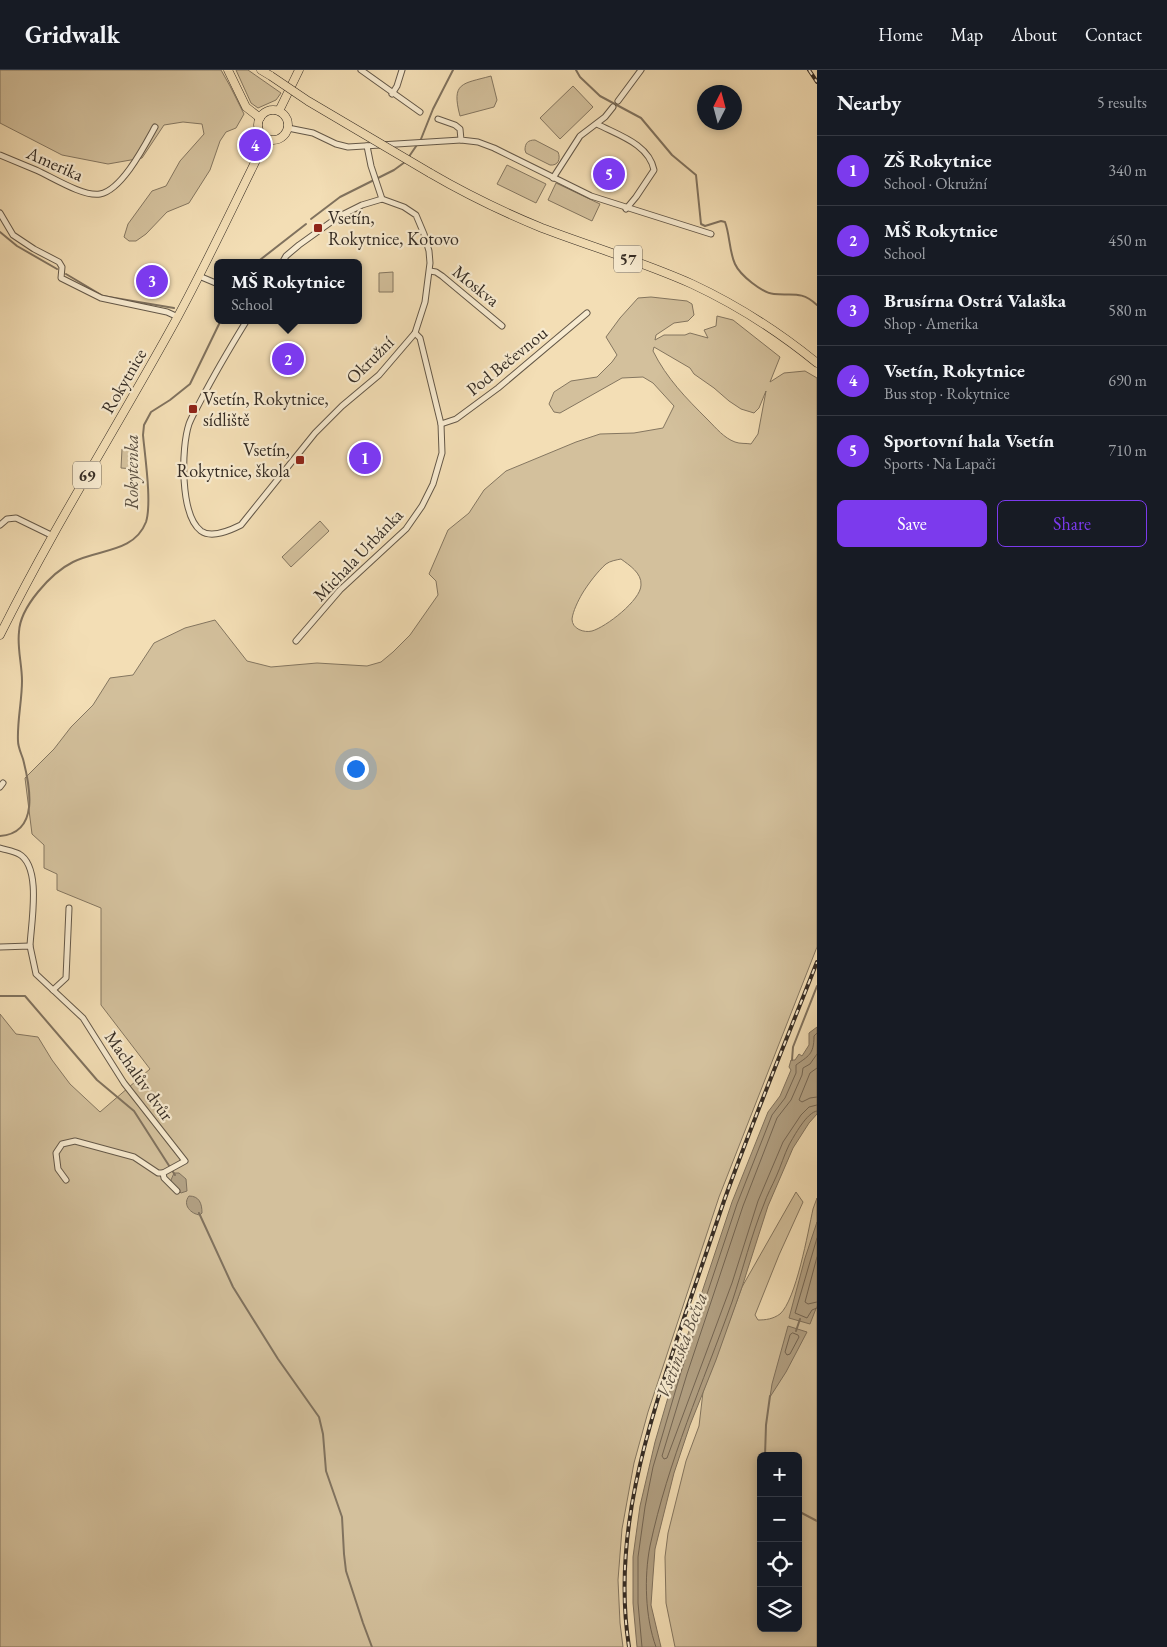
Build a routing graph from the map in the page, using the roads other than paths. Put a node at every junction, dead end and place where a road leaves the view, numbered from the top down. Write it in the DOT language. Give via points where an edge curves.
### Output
graph roads {
  1 [pos="228,70"];
  2 [pos="261,70"];
  3 [pos="299,70"];
  4 [pos="360,70"];
  5 [pos="402,70"];
  6 [pos="640,70"];
  7 [pos="392,94"];
  8 [pos="618,101"];
  9 [pos="613,107"];
  10 [pos="279,111"];
  11 [pos="420,112"];
  12 [pos="260,118"];
  13 [pos="438,119"];
  14 [pos="597,124"];
  15 [pos="155,127"];
  16 [pos="288,128"];
  17 [pos="267,138"];
  18 [pos="461,140"];
  19 [pos="367,146"];
  20 [pos="0,155"];
  21 [pos="552,178"];
  22 [pos="382,199"];
  23 [pos="626,209"];
  24 [pos="0,213"];
  25 [pos="711,234"];
  26 [pos="284,259"];
  27 [pos="430,271"];
  28 [pos="199,276"];
  29 [pos="214,282"];
  30 [pos="587,313"];
  31 [pos="178,317"];
  32 [pos="245,324"];
  33 [pos="502,326"];
  34 [pos="415,333"];
  35 [pos="817,363"];
  36 [pos="441,424"];
  37 [pos="0,525"];
  38 [pos="53,536"];
  39 [pos="0,635"];
  40 [pos="296,640"];
  41 [pos="0,848"];
  42 [pos="69,908"];
  43 [pos="30,946"];
  44 [pos="0,947"];
  45 [pos="53,990"];
  46 [pos="163,1173"];
  47 [pos="66,1180"];
  48 [pos="177,1190"];
  1 -- 12 [label="main road" via="246,107"];
  2 -- 35 [label="main road, 57, bridge" via="430,173 500,210 694,285 754,318"];
  3 -- 10 [label="main road"];
  4 -- 7 [label="street"];
  5 -- 7 [label="street"];
  6 -- 8 [label="street"];
  7 -- 11 [label="street"];
  9 -- 14 [label="street"];
  10 -- 12 [label="main road" via="268,111"];
  10 -- 16 [label="main road" via="287,118"];
  12 -- 17 [label="main road" via="259,129"];
  13 -- 18 [label="street" via="460,128"];
  14 -- 21 [label="street" via="580,136"];
  14 -- 23 [label="street" via="644,150 652,160 654,170"];
  15 -- 20 [label="street, Amerika" via="132,168 116,185 100,194 82,192"];
  16 -- 17 [label="main road" via="280,138"];
  16 -- 19 [label="street" via="313,133 348,147"];
  17 -- 28 [label="main road, Rokytnice / 69"];
  18 -- 19 [label="street"];
  18 -- 21 [label="street" via="494,148"];
  19 -- 22 [label="street"];
  21 -- 23 [label="street"];
  22 -- 26 [label="street" via="338,217"];
  22 -- 27 [label="street, Okružní" via="416,215 429,251"];
  23 -- 25 [label="street"];
  24 -- 31 [label="street" via="13,235 59,262 61,278 101,298"];
  27 -- 33 [label="street, Moskva" via="442,276"];
  27 -- 34 [label="street, Okružní"];
  28 -- 29 [label="street"];
  28 -- 31 [label="main road, Rokytnice / 69"];
  30 -- 36 [label="street, Pod Bečevnou" via="498,388 456,419"];
  31 -- 38 [label="main road, Rokytnice / 69"];
  32 -- 34 [label="street, Okružní" via="189,424 186,502 191,519 202,532 214,534 241,525 315,433 379,376"];
  34 -- 36 [label="street, Michala Urbánka" via="420,338"];
  36 -- 40 [label="street, Michala Urbánka" via="442,453 422,506 406,529 340,590"];
  37 -- 38 [label="street" via="7,519 16,518"];
  38 -- 39 [label="main road, Rokytnice / 69"];
  41 -- 43 [label="street, Machalův dvůr" via="19,854 29,863 34,893"];
  42 -- 45 [label="street" via="66,978"];
  43 -- 44 [label="street"];
  43 -- 45 [label="street, Machalův dvůr" via="36,974"];
  45 -- 46 [label="street, Machalův dvůr" via="83,1018 124,1083 185,1161"];
  46 -- 47 [label="street" via="134,1157 75,1141 62,1144 56,1153 58,1169"];
  46 -- 48 [label="street"];
}
